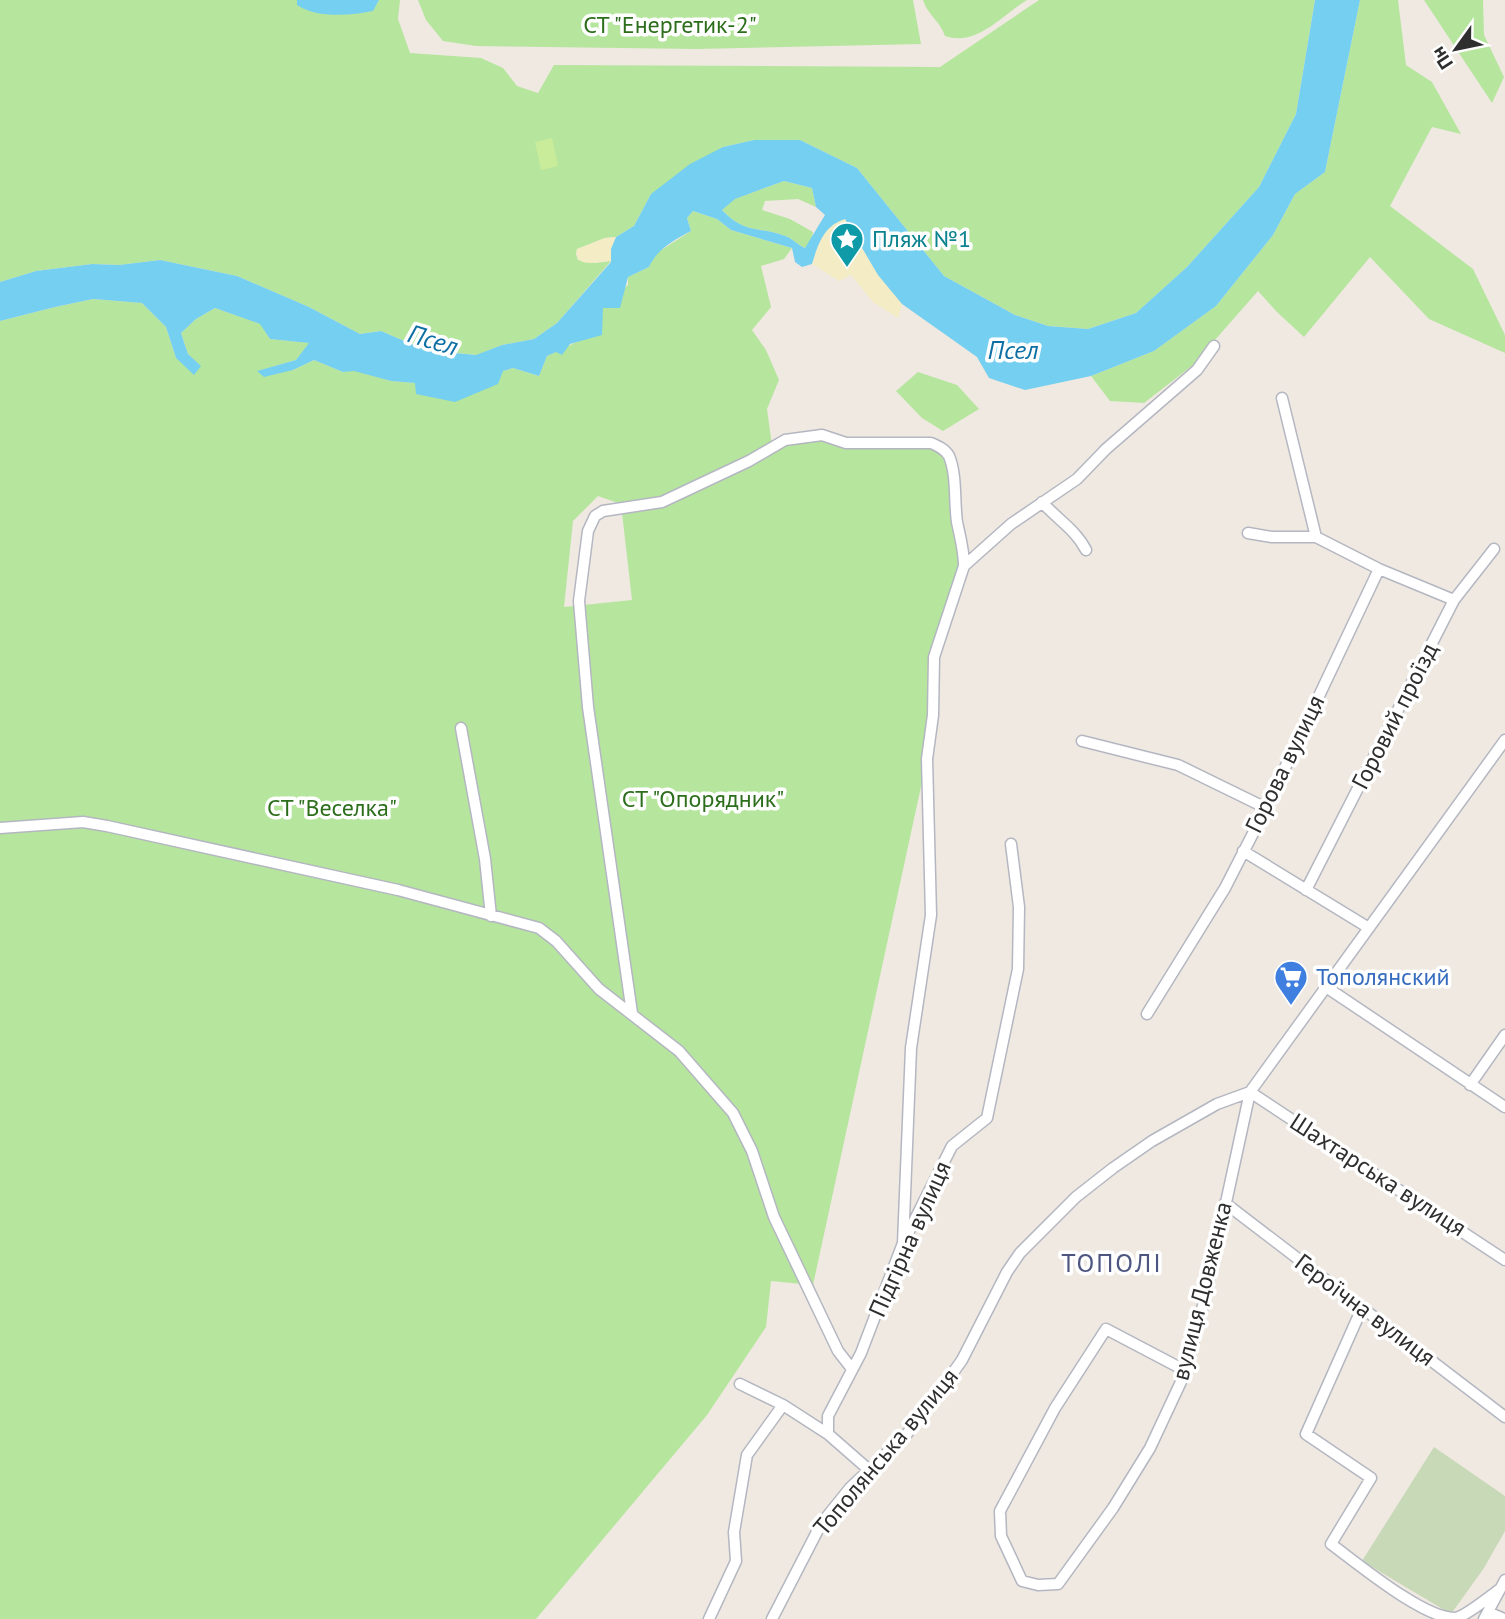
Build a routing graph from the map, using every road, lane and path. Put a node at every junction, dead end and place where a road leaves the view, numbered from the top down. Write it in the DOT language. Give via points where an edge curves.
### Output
graph roads {
  1 [pos="1214,346"];
  2 [pos="1282,398"];
  3 [pos="1042,502"];
  4 [pos="1248,533"];
  5 [pos="1316,537"];
  6 [pos="1494,549"];
  7 [pos="1086,550"];
  8 [pos="964,566"];
  9 [pos="1378,569"];
  10 [pos="1454,600"];
  11 [pos="461,727"];
  12 [pos="1505,740"];
  13 [pos="1082,741"];
  14 [pos="1266,808"];
  15 [pos="0,828"];
  16 [pos="1011,844"];
  17 [pos="1243,851"];
  18 [pos="1306,890"];
  19 [pos="491,916"];
  20 [pos="1369,928"];
  21 [pos="1326,987"];
  22 [pos="632,1013"];
  23 [pos="1147,1014"];
  24 [pos="1505,1035"];
  25 [pos="1470,1085"];
  26 [pos="1250,1091"];
  27 [pos="1505,1107"];
  28 [pos="1225,1203"];
  29 [pos="903,1242"];
  30 [pos="1505,1260"];
  31 [pos="1362,1308"];
  32 [pos="852,1369"];
  33 [pos="1186,1371"];
  34 [pos="740,1384"];
  35 [pos="783,1405"];
  36 [pos="1505,1417"];
  37 [pos="828,1434"];
  38 [pos="867,1469"];
  39 [pos="1503,1585"];
  40 [pos="1486,1615"];
  41 [pos="709,1619"];
  42 [pos="772,1619"];
  43 [pos="1504,1619"];
  1 -- 3 [label="street" via="1197,370 1077,479"];
  2 -- 5 [label="street"];
  3 -- 7 [label="street" via="1079,536"];
  3 -- 8 [label="street"];
  4 -- 5 [label="street"];
  5 -- 9 [label="street"];
  6 -- 10 [label="street, Горовий проїзд"];
  8 -- 22 [label="street" via="949,457 931,443 846,443 822,435 785,440 662,502 595,516 588,531 579,601 588,707"];
  8 -- 29 [label="street" via="934,657 927,759 931,915 911,1048"];
  9 -- 10 [label="street"];
  9 -- 14 [label="street, Горова вулиця"];
  10 -- 18 [label="street, Горовий проїзд"];
  11 -- 19 [label="street"];
  12 -- 20 [label="street"];
  13 -- 14 [label="street" via="1178,765"];
  14 -- 17 [label="street, Горова вулиця"];
  15 -- 19 [label="street" via="83,822 107,826 398,890"];
  16 -- 29 [label="street, Підгірна вулиця" via="1019,907 1018,969 987,1118 952,1146"];
  17 -- 18 [label="street"];
  17 -- 23 [label="street, Горова вулиця"];
  18 -- 20 [label="street"];
  19 -- 22 [label="street" via="539,928 599,989"];
  20 -- 21 [label="street"];
  21 -- 25 [label="street"];
  21 -- 26 [label="street"];
  22 -- 32 [label="street" via="680,1051 733,1113 752,1151 774,1217 838,1351"];
  24 -- 25 [label="street"];
  25 -- 27 [label="street"];
  26 -- 28 [label="street, вулиця Довженка"];
  26 -- 30 [label="street, Шахтарська вулиця"];
  26 -- 38 [label="street, Тополянська вулиця" via="1152,1141 1047,1224 1007,1272 962,1360 932,1402 906,1434"];
  28 -- 31 [label="street, Героїчна вулиця"];
  28 -- 33 [label="street, вулиця Довженка"];
  29 -- 32 [label="street, Підгірна вулиця"];
  31 -- 36 [label="street, Героїчна вулиця"];
  31 -- 39 [label="street" via="1306,1434 1371,1478 1331,1544 1436,1616 1457,1618"];
  32 -- 37 [label="street, Підгірна вулиця" via="828,1416"];
  33 -- 33 [label="street, вулиця Довженка" via="1150,1448 1058,1584 1022,1581 1002,1536 1000,1511 1055,1408 1107,1329"];
  34 -- 35 [label="street"];
  35 -- 37 [label="street"];
  35 -- 41 [label="street" via="747,1455 734,1532 736,1561"];
  37 -- 38 [label="street"];
  38 -- 42 [label="street, Тополянська вулиця" via="821,1524"];
  39 -- 40 [label="street"];
  40 -- 43 [label="street"];
}
